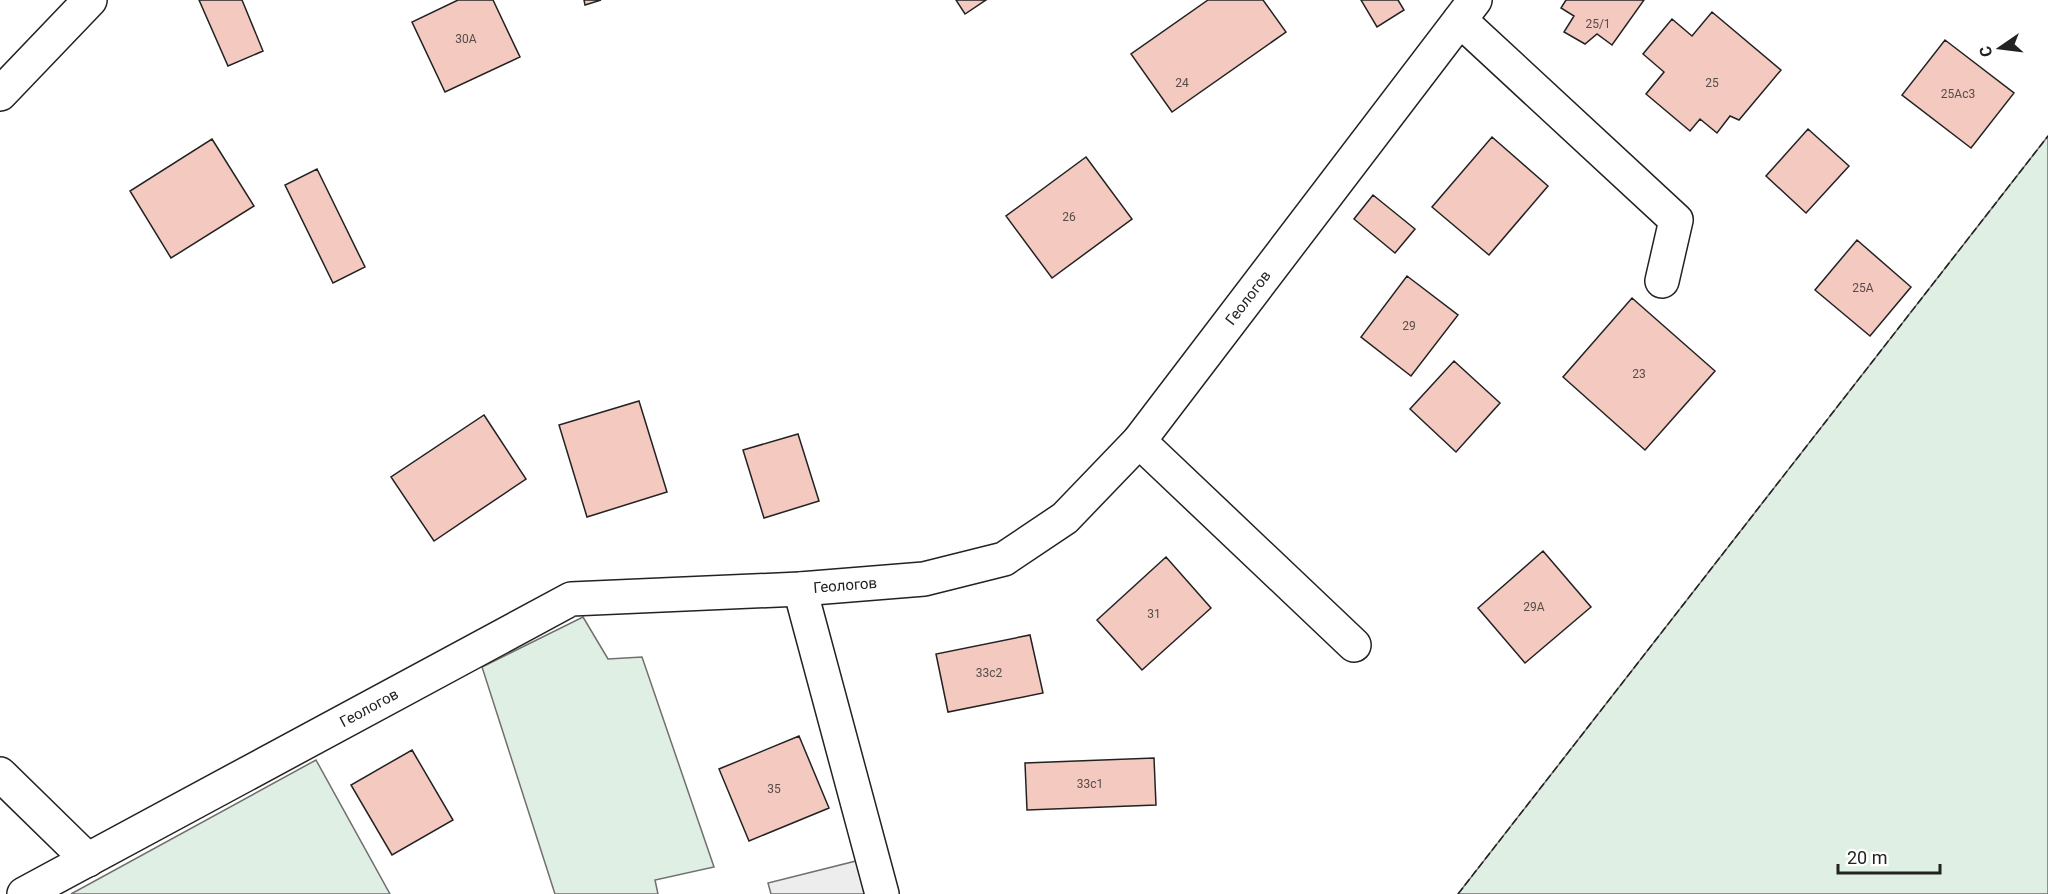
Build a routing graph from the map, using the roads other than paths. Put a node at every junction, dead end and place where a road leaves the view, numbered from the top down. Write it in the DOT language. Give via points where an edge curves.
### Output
graph roads {
  1 [pos="90,0"];
  2 [pos="1468,10"];
  3 [pos="0,94"];
  4 [pos="1662,281"];
  5 [pos="1139,441"];
  6 [pos="800,589"];
  7 [pos="1354,645"];
  8 [pos="0,774"];
  9 [pos="88,860"];
  10 [pos="24,894"];
  11 [pos="882,894"];
  1 -- 3 [label="street"];
  2 -- 4 [label="street" via="1676,220"];
  2 -- 5 [label="street, Геологов"];
  5 -- 6 [label="street, Геологов" via="1065,518 1004,559 924,579"];
  5 -- 7 [label="street"];
  6 -- 9 [label="street, Геологов" via="572,599"];
  6 -- 11 [label="street"];
  8 -- 9 [label="street"];
  9 -- 10 [label="street, Геологов"];
}
